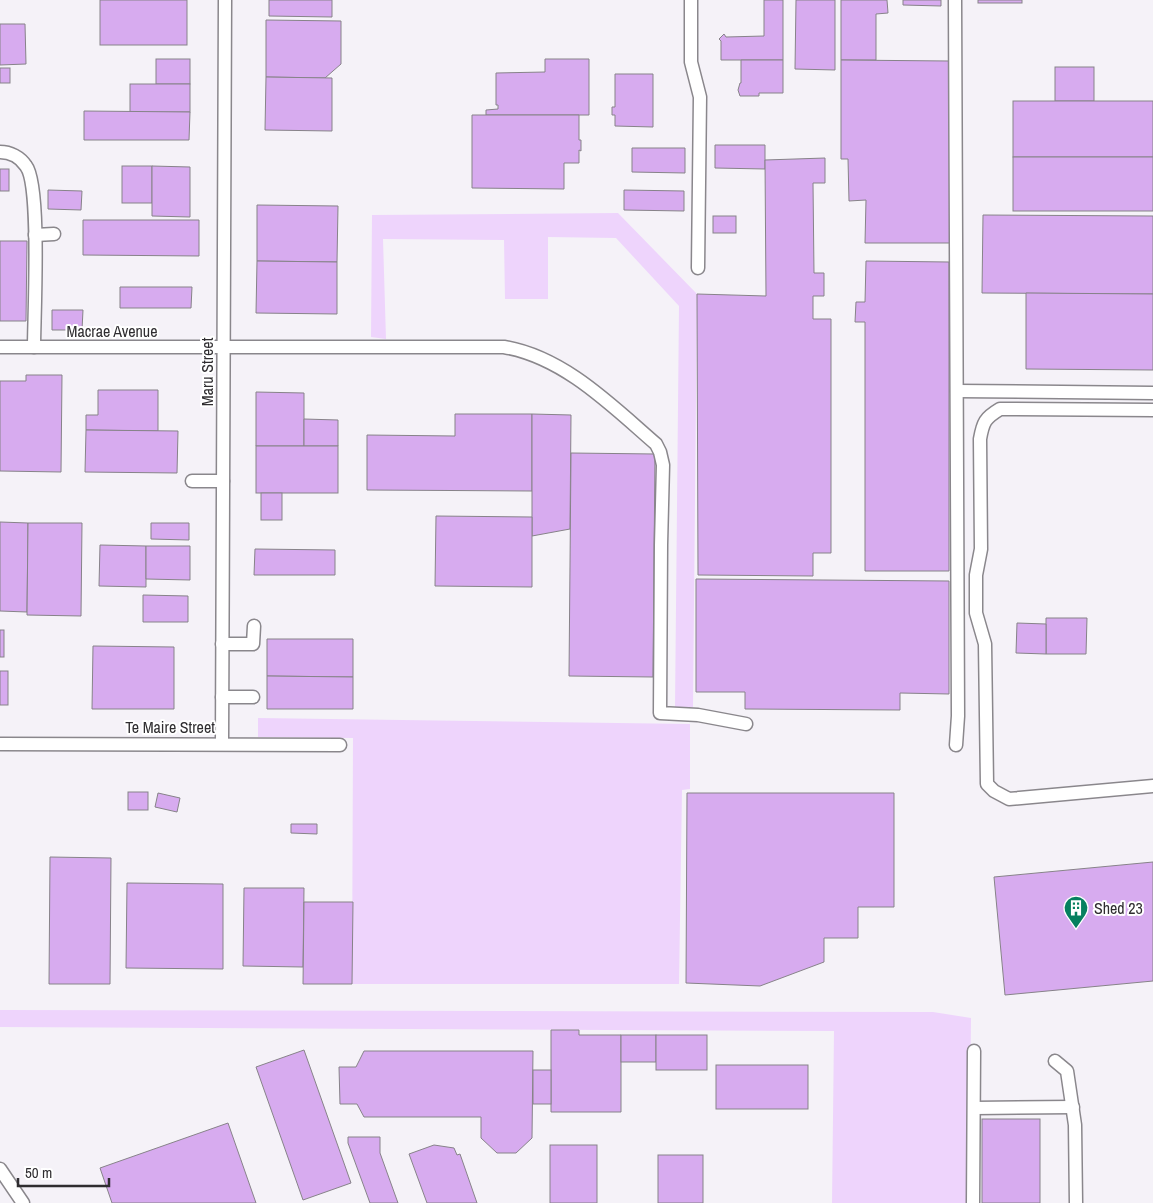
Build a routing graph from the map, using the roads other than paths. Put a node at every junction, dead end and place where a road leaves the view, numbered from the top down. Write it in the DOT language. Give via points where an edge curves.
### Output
graph roads {
  1 [pos="225,0"];
  2 [pos="691,0"];
  3 [pos="955,0"];
  4 [pos="0,152"];
  5 [pos="54,234"];
  6 [pos="35,235"];
  7 [pos="698,268"];
  8 [pos="0,347"];
  9 [pos="34,347"];
  10 [pos="224,348"];
  11 [pos="957,391"];
  12 [pos="1153,393"];
  13 [pos="1153,410"];
  14 [pos="192,481"];
  15 [pos="222,481"];
  16 [pos="254,626"];
  17 [pos="222,644"];
  18 [pos="222,697"];
  19 [pos="254,697"];
  20 [pos="746,724"];
  21 [pos="222,743"];
  22 [pos="0,744"];
  23 [pos="340,745"];
  24 [pos="956,745"];
  25 [pos="1153,786"];
  26 [pos="974,1051"];
  27 [pos="1055,1062"];
  28 [pos="1073,1107"];
  29 [pos="975,1108"];
  30 [pos="0,1169"];
  31 [pos="22,1203"];
  32 [pos="973,1203"];
  33 [pos="1076,1203"];
  1 -- 10 [label="street, Maru Street"];
  2 -- 7 [label="street" via="691,62 700,98"];
  3 -- 11 [label="street"];
  4 -- 6 [label="street" via="11,152 27,166 32,182"];
  5 -- 6 [label="street"];
  6 -- 9 [label="street"];
  8 -- 9 [label="street, Macrae Avenue"];
  9 -- 10 [label="street, Macrae Avenue"];
  10 -- 15 [label="street, Maru Street"];
  10 -- 20 [label="street, Macrae Avenue" via="504,347 550,362 607,402 656,444 662,458 660,713 698,715"];
  11 -- 12 [label="street"];
  11 -- 24 [label="street"];
  13 -- 25 [label="street" via="1000,409 988,416 980,439 981,549 976,575 976,614 985,644 987,784 1009,799"];
  14 -- 15 [label="street"];
  15 -- 17 [label="street, Maru Street"];
  16 -- 17 [label="street" via="254,644"];
  17 -- 18 [label="street, Maru Street"];
  18 -- 19 [label="street"];
  18 -- 21 [label="street, Maru Street"];
  21 -- 22 [label="street, Te Maire Street"];
  21 -- 23 [label="street, Te Maire Street"];
  26 -- 29 [label="street"];
  27 -- 28 [label="street" via="1067,1071"];
  28 -- 29 [label="street"];
  28 -- 33 [label="street"];
  29 -- 32 [label="street"];
  30 -- 31 [label="street"];
}
